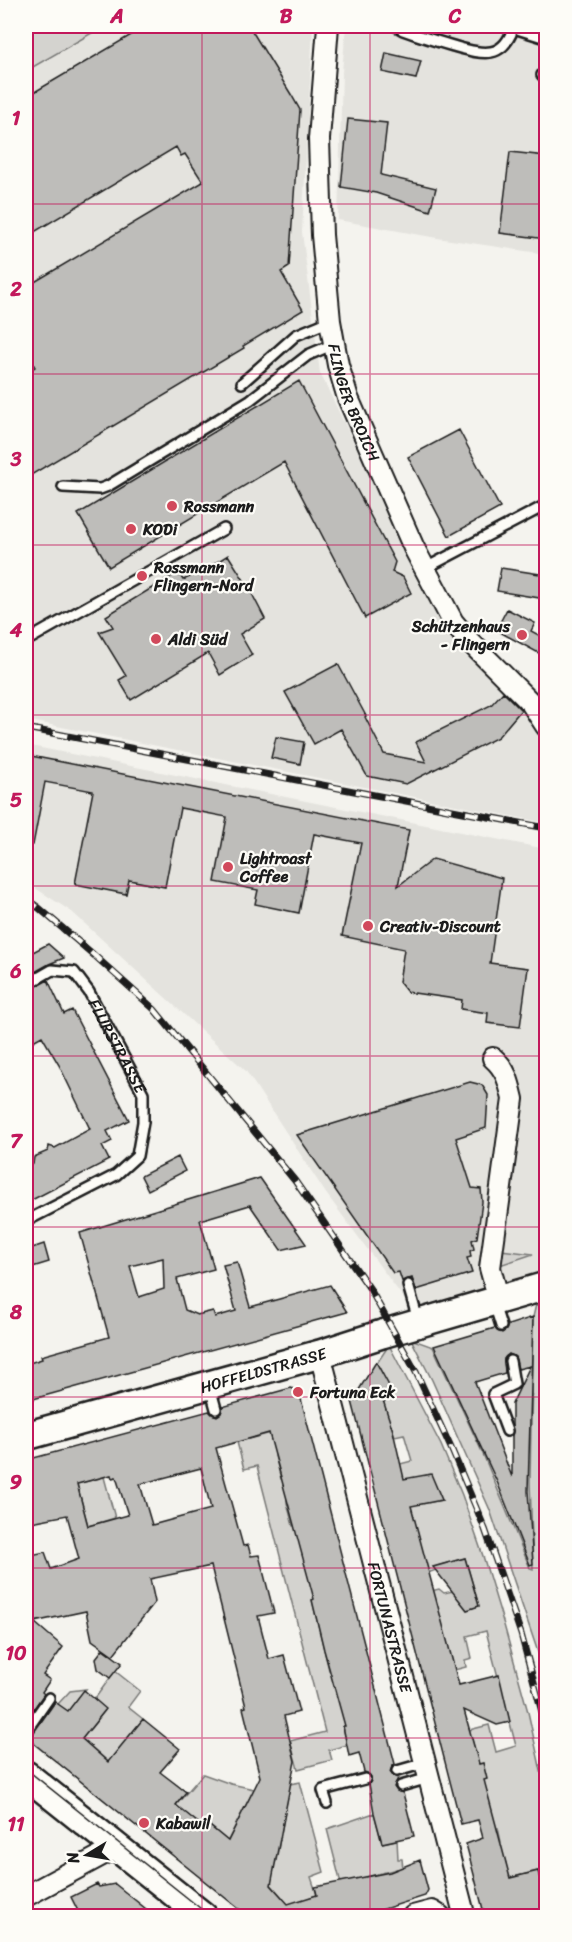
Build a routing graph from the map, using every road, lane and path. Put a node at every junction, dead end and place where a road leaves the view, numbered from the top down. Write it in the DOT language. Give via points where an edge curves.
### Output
graph roads {
  1 [pos="328,26"];
  2 [pos="396,26"];
  3 [pos="514,27"];
  4 [pos="546,38"];
  5 [pos="330,321"];
  6 [pos="334,344"];
  7 [pos="242,383"];
  8 [pos="63,488"];
  9 [pos="546,506"];
  10 [pos="224,529"];
  11 [pos="424,569"];
  12 [pos="26,641"];
  13 [pos="542,719"];
  14 [pos="26,985"];
  15 [pos="493,1058"];
  16 [pos="26,1221"];
  17 [pos="408,1285"];
  18 [pos="546,1286"];
  19 [pos="498,1309"];
  20 [pos="419,1323"];
  21 [pos="320,1354"];
  22 [pos="510,1361"];
  23 [pos="507,1431"];
  24 [pos="26,1436"];
  25 [pos="50,1698"];
  26 [pos="26,1731"];
  27 [pos="397,1771"];
  28 [pos="427,1771"];
  29 [pos="26,1775"];
  30 [pos="365,1779"];
  31 [pos="401,1786"];
  32 [pos="327,1803"];
  33 [pos="117,1847"];
  34 [pos="26,1896"];
  35 [pos="439,1916"];
  36 [pos="203,1917"];
  37 [pos="413,1917"];
  1 -- 5 [label="street, FLINGER BROICH" via="319,139 322,245"];
  2 -- 3 [label="lane" via="480,54 500,49"];
  3 -- 4 [label="lane"];
  5 -- 6 [label="street, FLINGER BROICH"];
  5 -- 7 [label="lane" via="296,335"];
  6 -- 8 [label="lane" via="308,355 250,400 108,486"];
  6 -- 11 [label="street, FLINGER BROICH" via="348,398"];
  9 -- 11 [label="lane"];
  10 -- 12 [label="lane"];
  11 -- 13 [label="street, FLINGER BROICH" via="453,622"];
  14 -- 16 [label="lane, FLURSTRASSE" via="52,970 75,972 143,1093 143,1122 137,1156 116,1175"];
  15 -- 19 [label="street" via="508,1077 513,1099 490,1268"];
  17 -- 20 [label="lane"];
  18 -- 19 [label="street, HOFFELDSTRASSE"];
  19 -- 20 [label="street, HOFFELDSTRASSE"];
  20 -- 21 [label="street, HOFFELDSTRASSE"];
  21 -- 24 [label="street, HOFFELDSTRASSE" via="213,1397"];
  21 -- 28 [label="street, FORTUNASTRASSE"];
  22 -- 23 [label="lane" via="514,1384 494,1394"];
  25 -- 26 [label="lane"];
  27 -- 28 [label="lane"];
  28 -- 31 [label="lane"];
  28 -- 35 [label="street, FORTUNASTRASSE" via="462,1907 449,1903"];
  29 -- 33 [label="street"];
  30 -- 32 [label="lane" via="323,1790"];
  33 -- 34 [label="street"];
  33 -- 36 [label="street"];
  35 -- 37 [label="street" via="432,1911"];
}
